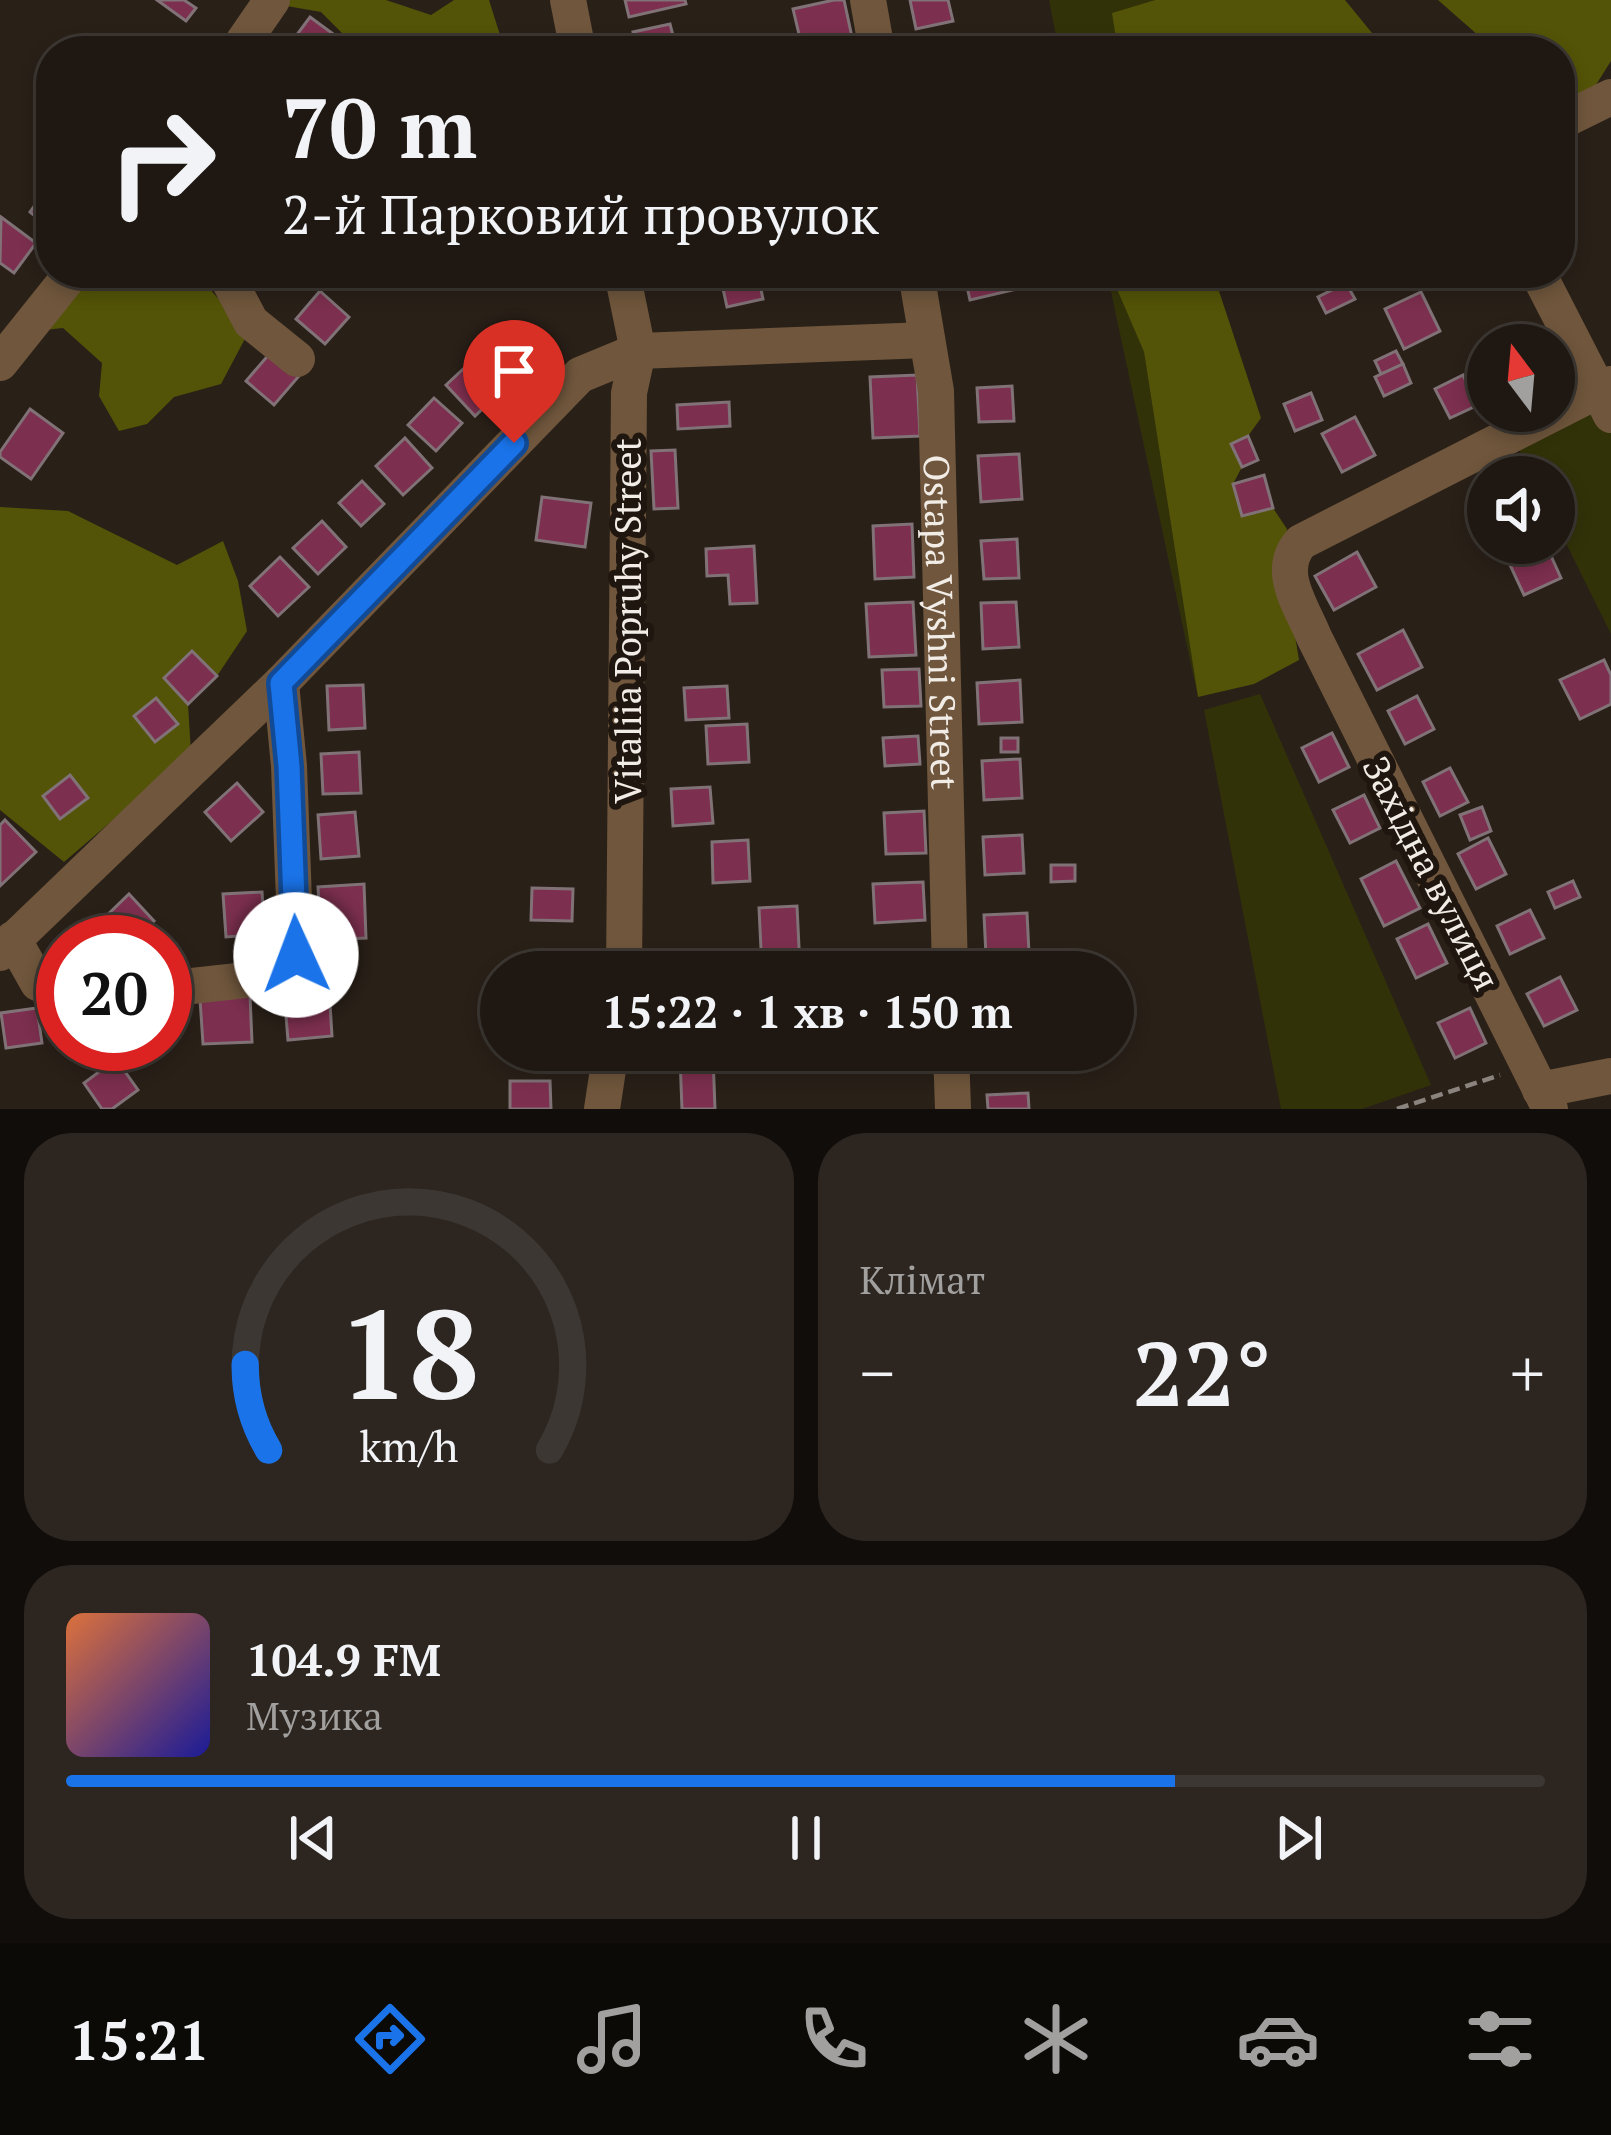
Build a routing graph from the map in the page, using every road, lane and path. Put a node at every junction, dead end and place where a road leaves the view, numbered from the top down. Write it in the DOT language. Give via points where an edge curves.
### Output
graph roads {
  1 [pos="272,0"];
  2 [pos="568,0"];
  3 [pos="868,0"];
  4 [pos="247,36"];
  5 [pos="575,36"];
  6 [pos="874,36"];
  7 [pos="60,288"];
  8 [pos="232,288"];
  9 [pos="625,288"];
  10 [pos="918,288"];
  11 [pos="1546,288"];
  12 [pos="927,340"];
  13 [pos="638,351"];
  14 [pos="297,359"];
  15 [pos="0,363"];
  16 [pos="1607,396"];
  17 [pos="281,683"];
  18 [pos="7,946"];
  19 [pos="624,951"];
  20 [pos="949,951"];
  21 [pos="36,981"];
  22 [pos="192,986"];
  23 [pos="608,1071"];
  24 [pos="952,1071"];
  25 [pos="1611,1076"];
  26 [pos="1540,1088"];
  27 [pos="602,1109"];
  28 [pos="953,1109"];
  29 [pos="1397,1109"];
  1 -- 4 [label="street"];
  2 -- 5 [label="street"];
  3 -- 6 [label="street"];
  7 -- 15 [label="street"];
  8 -- 14 [label="street" via="251,322"];
  9 -- 13 [label="street, Vitaliia Popruhy Street"];
  10 -- 12 [label="street, Ostapa Vyshni Street"];
  11 -- 16 [label="street"];
  12 -- 13 [label="street"];
  12 -- 20 [label="street, Ostapa Vyshni Street" via="936,392"];
  13 -- 17 [label="street" via="580,375"];
  13 -- 19 [label="street, Vitaliia Popruhy Street" via="628,393"];
  16 -- 26 [label="street, Західна вулиця" via="1301,542 1288,572"];
  17 -- 18 [label="street"];
  17 -- 22 [label="street" via="296,955 284,973"];
  18 -- 21 [label="street"];
  23 -- 27 [label="street"];
  24 -- 28 [label="street"];
  25 -- 26 [label="street"];
  26 -- 29 [label="path"];
}
